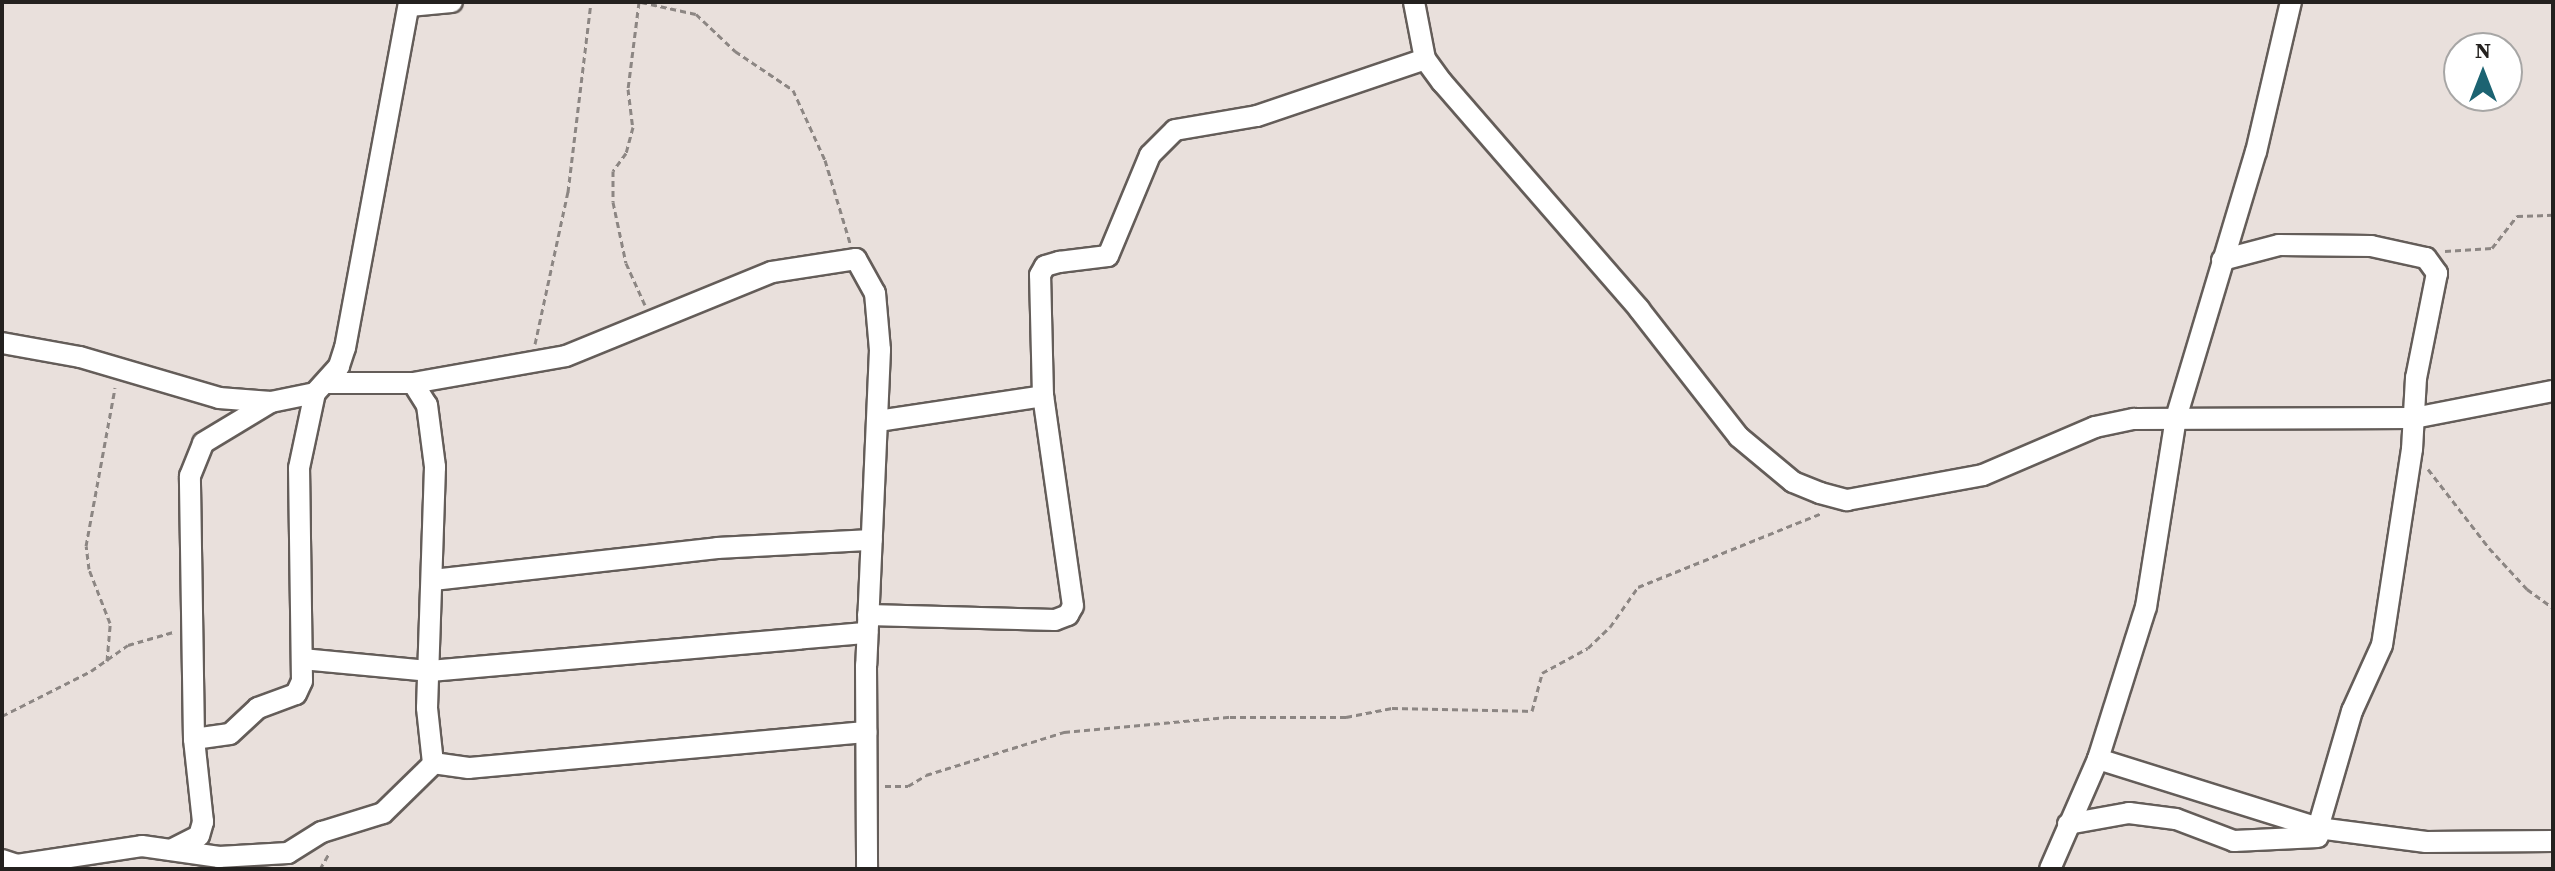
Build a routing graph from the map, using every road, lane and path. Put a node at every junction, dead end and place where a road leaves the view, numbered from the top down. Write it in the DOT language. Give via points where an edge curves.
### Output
graph roads {
  1 [pos="452,2"];
  2 [pos="591,2"];
  3 [pos="640,2"];
  4 [pos="1414,2"];
  5 [pos="2291,2"];
  6 [pos="409,4"];
  7 [pos="1425,59"];
  8 [pos="2553,215"];
  9 [pos="2426,258"];
  10 [pos="856,259"];
  11 [pos="2222,260"];
  12 [pos="651,319"];
  13 [pos="2,343"];
  14 [pos="532,363"];
  15 [pos="119,369"];
  16 [pos="413,383"];
  17 [pos="321,388"];
  18 [pos="2553,391"];
  19 [pos="1043,396"];
  20 [pos="271,402"];
  21 [pos="2176,418"];
  22 [pos="2414,418"];
  23 [pos="878,421"];
  24 [pos="2412,449"];
  25 [pos="1847,500"];
  26 [pos="872,540"];
  27 [pos="433,580"];
  28 [pos="2553,608"];
  29 [pos="191,618"];
  30 [pos="868,624"];
  31 [pos="302,659"];
  32 [pos="107,661"];
  33 [pos="430,671"];
  34 [pos="2,716"];
  35 [pos="866,732"];
  36 [pos="194,739"];
  37 [pos="2098,759"];
  38 [pos="433,764"];
  39 [pos="867,779"];
  40 [pos="2068,824"];
  41 [pos="2318,828"];
  42 [pos="2553,841"];
  43 [pos="2426,842"];
  44 [pos="171,850"];
  45 [pos="2,860"];
  46 [pos="867,869"];
  47 [pos="2050,869"];
  1 -- 6 [label="street"];
  2 -- 14 [label="path" via="568,192"];
  3 -- 10 [label="path" via="696,14 735,51 793,90 825,160"];
  3 -- 12 [label="path" via="628,89 633,127 626,153 613,171 613,202 626,263"];
  4 -- 7 [label="street"];
  5 -- 11 [label="street" via="2256,152"];
  6 -- 17 [label="street" via="345,348"];
  7 -- 19 [label="street" via="1257,116 1175,130 1161,142 1150,155 1108,256 1059,262 1045,266 1040,275"];
  7 -- 25 [label="street" via="1639,309 1739,437 1793,482"];
  8 -- 9 [label="path" via="2517,216 2492,248 2459,248"];
  9 -- 11 [label="street" via="2371,246 2279,245"];
  9 -- 22 [label="street" via="2437,273 2421,348"];
  10 -- 12 [label="street" via="772,272"];
  10 -- 23 [label="street" via="875,293"];
  11 -- 21 [label="street"];
  12 -- 14 [label="street" via="566,356"];
  13 -- 15 [label="street"];
  14 -- 16 [label="street"];
  15 -- 20 [label="street" via="219,398"];
  15 -- 32 [label="path" via="86,546 110,623"];
  16 -- 17 [label="street"];
  16 -- 27 [label="street" via="432,422"];
  17 -- 20 [label="street"];
  17 -- 31 [label="street" via="299,468"];
  18 -- 22 [label="street"];
  19 -- 23 [label="street"];
  19 -- 30 [label="street" via="1073,606 1068,615 1055,620"];
  20 -- 29 [label="street" via="198,451 190,476 187,538"];
  21 -- 22 [label="street"];
  21 -- 25 [label="street" via="2095,427 1983,475"];
  21 -- 37 [label="street" via="2146,607"];
  22 -- 24 [label="street"];
  23 -- 26 [label="street"];
  24 -- 28 [label="path" via="2489,548"];
  24 -- 41 [label="street" via="2382,645 2352,711"];
  25 -- 39 [label="path" via="1638,587 1588,648 1542,673 1532,711 1392,708 1346,717 1230,717 1064,732 926,775 908,786"];
  26 -- 27 [label="street" via="717,548"];
  26 -- 30 [label="street"];
  27 -- 33 [label="street"];
  29 -- 32 [label="path" via="158,639 128,645"];
  29 -- 36 [label="street"];
  30 -- 33 [label="street"];
  30 -- 35 [label="street"];
  31 -- 33 [label="street"];
  31 -- 36 [label="street" via="296,694 258,708 230,734"];
  32 -- 34 [label="path"];
  33 -- 38 [label="street"];
  35 -- 38 [label="street" via="483,767"];
  35 -- 39 [label="street"];
  36 -- 44 [label="street" via="202,830"];
  37 -- 40 [label="street"];
  37 -- 41 [label="street"];
  38 -- 44 [label="street" via="383,813 322,832 293,851 240,857"];
  39 -- 46 [label="street"];
  40 -- 43 [label="street" via="2129,813 2176,819 2234,841 2289,835"];
  40 -- 47 [label="street"];
  41 -- 43 [label="street"];
  42 -- 43 [label="street"];
  44 -- 45 [label="street" via="142,846 17,865"];
}
